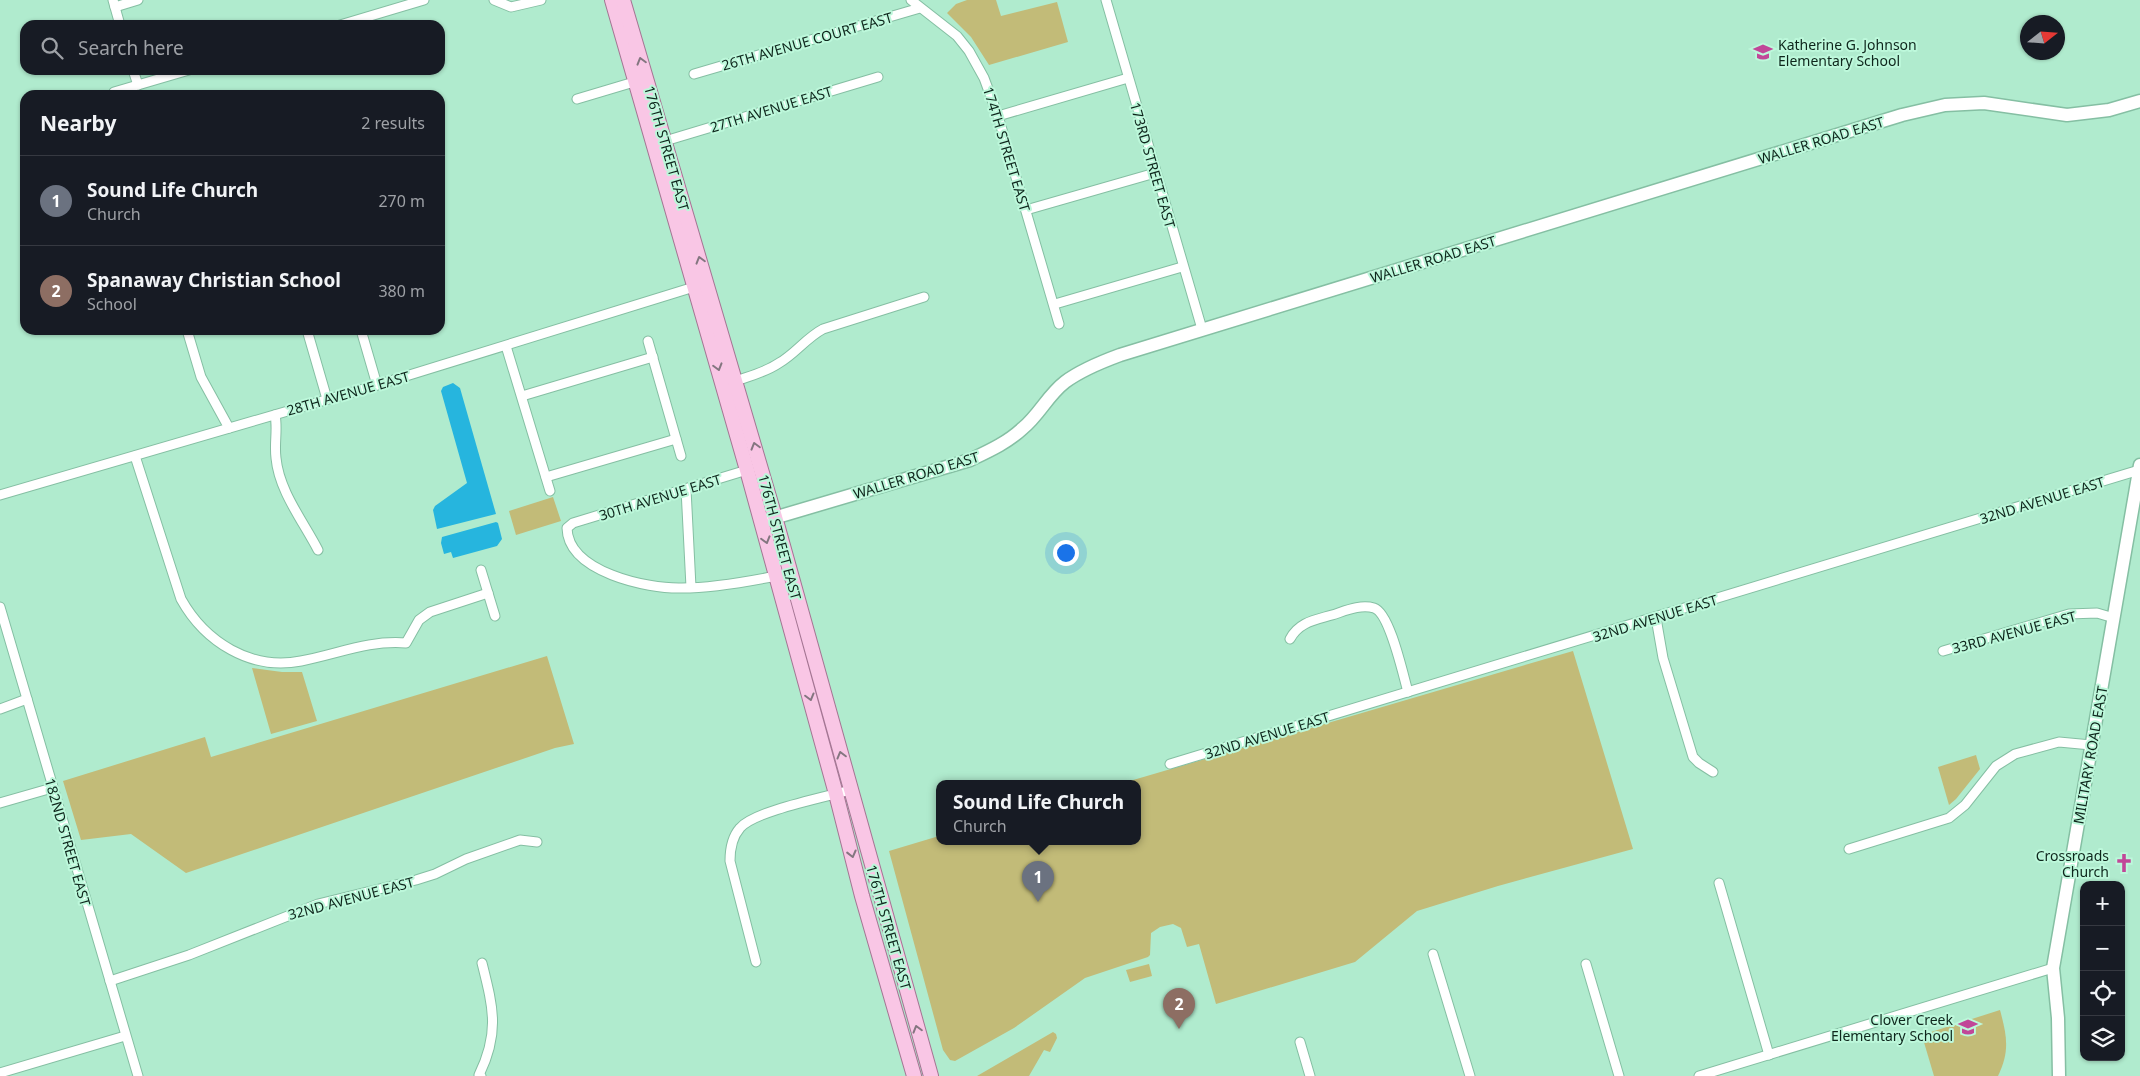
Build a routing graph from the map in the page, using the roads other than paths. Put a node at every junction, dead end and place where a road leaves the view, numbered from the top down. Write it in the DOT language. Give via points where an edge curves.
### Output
graph roads {
  1 [pos="138,0"];
  2 [pos="422,0"];
  3 [pos="494,0"];
  4 [pos="541,0"];
  5 [pos="612,0"];
  6 [pos="617,0"];
  7 [pos="624,0"];
  8 [pos="911,0"];
  9 [pos="1106,0"];
  10 [pos="114,4"];
  11 [pos="920,8"];
  12 [pos="119,20"];
  13 [pos="356,20"];
  14 [pos="632,30"];
  15 [pos="694,74"];
  16 [pos="135,75"];
  17 [pos="172,75"];
  18 [pos="878,77"];
  19 [pos="1128,78"];
  20 [pos="634,82"];
  21 [pos="138,85"];
  22 [pos="121,90"];
  23 [pos="576,100"];
  24 [pos="2140,102"];
  25 [pos="998,116"];
  26 [pos="664,141"];
  27 [pos="1155,173"];
  28 [pos="1026,210"];
  29 [pos="1182,267"];
  30 [pos="694,287"];
  31 [pos="924,297"];
  32 [pos="1055,304"];
  33 [pos="1059,324"];
  34 [pos="1202,329"];
  35 [pos="188,335"];
  36 [pos="308,335"];
  37 [pos="362,335"];
  38 [pos="723,340"];
  39 [pos="648,341"];
  40 [pos="506,346"];
  41 [pos="653,357"];
  42 [pos="736,380"];
  43 [pos="377,385"];
  44 [pos="522,396"];
  45 [pos="327,399"];
  46 [pos="275,415"];
  47 [pos="229,428"];
  48 [pos="676,439"];
  49 [pos="135,456"];
  50 [pos="681,456"];
  51 [pos="2140,468"];
  52 [pos="747,470"];
  53 [pos="546,477"];
  54 [pos="686,489"];
  55 [pos="550,491"];
  56 [pos="2138,494"];
  57 [pos="0,495"];
  58 [pos="775,518"];
  59 [pos="761,522"];
  60 [pos="318,550"];
  61 [pos="481,570"];
  62 [pos="776,576"];
  63 [pos="691,587"];
  64 [pos="488,593"];
  65 [pos="0,607"];
  66 [pos="495,616"];
  67 [pos="1656,618"];
  68 [pos="2114,618"];
  69 [pos="1290,639"];
  70 [pos="1943,651"];
  71 [pos="1408,692"];
  72 [pos="27,699"];
  73 [pos="0,709"];
  74 [pos="2091,745"];
  75 [pos="1170,764"];
  76 [pos="1713,772"];
  77 [pos="52,788"];
  78 [pos="843,792"];
  79 [pos="0,804"];
  80 [pos="537,842"];
  81 [pos="1849,850"];
  82 [pos="1719,883"];
  83 [pos="1433,954"];
  84 [pos="756,962"];
  85 [pos="482,963"];
  86 [pos="1586,964"];
  87 [pos="2053,968"];
  88 [pos="110,981"];
  89 [pos="125,1036"];
  90 [pos="1300,1042"];
  91 [pos="1769,1055"];
  92 [pos="0,1073"];
  93 [pos="138,1076"];
  94 [pos="480,1076"];
  95 [pos="914,1076"];
  96 [pos="931,1076"];
  97 [pos="1310,1076"];
  98 [pos="1470,1076"];
  99 [pos="1619,1076"];
  100 [pos="1699,1076"];
  101 [pos="2059,1076"];
  1 -- 10 [label="street"];
  2 -- 13 [label="street"];
  3 -- 4 [label="street" via="511,7"];
  5 -- 20 [label="main road, 176TH STREET EAST"];
  6 -- 14 [label="main road" via="624,26"];
  7 -- 14 [label="main road, 176TH STREET EAST"];
  8 -- 11 [label="street, 174TH STREET EAST"];
  9 -- 19 [label="street, 173RD STREET EAST"];
  10 -- 12 [label="street"];
  11 -- 15 [label="street, 26TH AVENUE COURT EAST"];
  11 -- 25 [label="street, 174TH STREET EAST" via="957,36 969,51 984,78"];
  26 -- 14 [label="main road, 176TH STREET EAST, one-way"];
  16 -- 21 [label="street"];
  17 -- 21 [label="street"];
  18 -- 26 [label="street, 27TH AVENUE EAST"];
  19 -- 25 [label="street"];
  19 -- 27 [label="street, 173RD STREET EAST"];
  20 -- 23 [label="street"];
  20 -- 30 [label="main road, 176TH STREET EAST"];
  21 -- 22 [label="street"];
  24 -- 34 [label="street, WALLER ROAD EAST" via="2088,114 2067,115 1984,103 1929,108"];
  25 -- 28 [label="street, 174TH STREET EAST"];
  38 -- 26 [label="main road, 176TH STREET EAST, one-way"];
  27 -- 28 [label="street"];
  27 -- 29 [label="street, 173RD STREET EAST"];
  28 -- 32 [label="street, 174TH STREET EAST"];
  29 -- 32 [label="street"];
  29 -- 34 [label="street, 173RD STREET EAST"];
  30 -- 38 [label="main road" via="701,290 714,333"];
  30 -- 40 [label="street, 28TH AVENUE EAST"];
  30 -- 52 [label="main road, 176TH STREET EAST, one-way"];
  31 -- 42 [label="street" via="822,329 781,362"];
  32 -- 33 [label="street, 174TH STREET EAST"];
  34 -- 58 [label="street, WALLER ROAD EAST" via="1120,355 1079,373 1049,397 1024,428 992,450 970,460"];
  35 -- 47 [label="street" via="201,377"];
  36 -- 45 [label="street"];
  37 -- 43 [label="street"];
  38 -- 42 [label="main road, 176TH STREET EAST"];
  39 -- 41 [label="street"];
  40 -- 43 [label="street, 28TH AVENUE EAST"];
  40 -- 44 [label="street"];
  41 -- 44 [label="street"];
  41 -- 48 [label="street"];
  58 -- 42 [label="main road, 176TH STREET EAST, one-way"];
  43 -- 45 [label="street, 28TH AVENUE EAST"];
  44 -- 53 [label="street"];
  45 -- 46 [label="street, 28TH AVENUE EAST"];
  46 -- 47 [label="street, 28TH AVENUE EAST"];
  46 -- 60 [label="street" via="276,459 286,492"];
  47 -- 49 [label="street, 28TH AVENUE EAST"];
  48 -- 50 [label="street"];
  48 -- 53 [label="street"];
  49 -- 57 [label="street, 28TH AVENUE EAST"];
  49 -- 64 [label="street" via="174,583 186,608 216,641 249,658 299,662 358,646 406,644 419,620 430,612"];
  51 -- 56 [label="street, MILITARY ROAD EAST"];
  51 -- 67 [label="street, 32ND AVENUE EAST"];
  52 -- 54 [label="street, 30TH AVENUE EAST"];
  52 -- 59 [label="main road, 176TH STREET EAST"];
  53 -- 55 [label="street"];
  54 -- 63 [label="street"];
  54 -- 63 [label="street, 30TH AVENUE EAST" via="573,524 567,528 567,535 579,556 600,570 653,585"];
  56 -- 68 [label="street, MILITARY ROAD EAST"];
  58 -- 59 [label="street, WALLER ROAD EAST"];
  78 -- 58 [label="main road, 176TH STREET EAST, one-way"];
  59 -- 62 [label="main road, 176TH STREET EAST, one-way"];
  61 -- 64 [label="street"];
  62 -- 63 [label="street"];
  62 -- 78 [label="main road, 176TH STREET EAST, one-way"];
  64 -- 66 [label="street"];
  65 -- 72 [label="street, 182ND STREET EAST"];
  67 -- 71 [label="street, 32ND AVENUE EAST"];
  67 -- 76 [label="street" via="1663,658 1693,756"];
  68 -- 70 [label="street, 33RD AVENUE EAST" via="2097,613 2068,614"];
  68 -- 74 [label="street, MILITARY ROAD EAST"];
  69 -- 71 [label="street" via="1295,630 1307,622 1357,608 1378,610 1387,623"];
  71 -- 75 [label="street, 32ND AVENUE EAST"];
  72 -- 73 [label="street"];
  72 -- 77 [label="street, 182ND STREET EAST"];
  74 -- 81 [label="street" via="2059,742 2015,754 1996,766 1965,805 1949,818"];
  74 -- 87 [label="street, MILITARY ROAD EAST"];
  77 -- 79 [label="street"];
  77 -- 88 [label="street, 182ND STREET EAST"];
  78 -- 84 [label="street" via="760,816 741,827 733,840 730,861"];
  78 -- 95 [label="main road, 176TH STREET EAST, one-way" via="862,896"];
  96 -- 78 [label="main road, 176TH STREET EAST, one-way"];
  80 -- 88 [label="street, 32ND AVENUE EAST" via="520,840 435,874 318,904 189,955"];
  82 -- 91 [label="street"];
  83 -- 98 [label="street"];
  85 -- 94 [label="street" via="492,998 492,1034"];
  86 -- 99 [label="street"];
  87 -- 91 [label="street"];
  87 -- 101 [label="street, MILITARY ROAD EAST"];
  88 -- 89 [label="street, 182ND STREET EAST"];
  89 -- 92 [label="street"];
  89 -- 93 [label="street, 182ND STREET EAST"];
  90 -- 97 [label="street"];
  91 -- 100 [label="street"];
}
